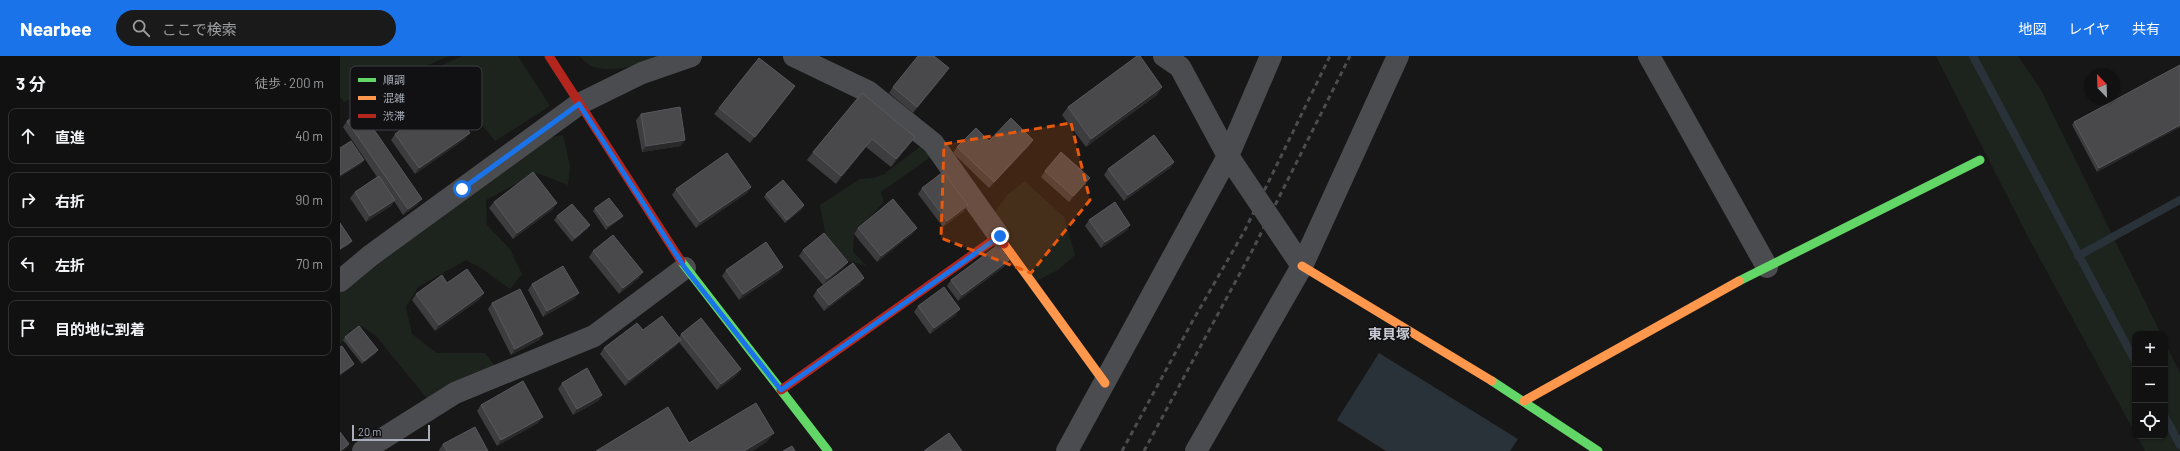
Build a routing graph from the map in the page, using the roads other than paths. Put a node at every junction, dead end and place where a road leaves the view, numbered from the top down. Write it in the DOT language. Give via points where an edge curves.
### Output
graph roads {
  1 [pos="550,56"];
  2 [pos="690,56"];
  3 [pos="794,56"];
  4 [pos="1164,56"];
  5 [pos="1271,56"];
  6 [pos="1398,56"];
  7 [pos="1649,56"];
  8 [pos="579,104"];
  9 [pos="1228,156"];
  10 [pos="1980,160"];
  11 [pos="1000,236"];
  12 [pos="1302,266"];
  13 [pos="1767,267"];
  14 [pos="685,268"];
  15 [pos="340,282"];
  16 [pos="1105,383"];
  17 [pos="781,390"];
  18 [pos="1524,401"];
  19 [pos="363,451"];
  20 [pos="828,451"];
  21 [pos="1067,451"];
  22 [pos="1196,451"];
  23 [pos="1598,451"];
  1 -- 8 [label="street"];
  2 -- 8 [label="street" via="642,73"];
  3 -- 11 [label="street" via="869,92 933,143"];
  4 -- 9 [label="street" via="1180,67"];
  5 -- 9 [label="street"];
  6 -- 12 [label="street"];
  7 -- 13 [label="street"];
  8 -- 14 [label="street"];
  8 -- 15 [label="street" via="370,256"];
  9 -- 12 [label="street"];
  9 -- 16 [label="street"];
  10 -- 13 [label="street"];
  11 -- 16 [label="street"];
  11 -- 17 [label="street"];
  12 -- 18 [label="street"];
  12 -- 22 [label="street"];
  13 -- 18 [label="street" via="1655,326"];
  14 -- 17 [label="street"];
  14 -- 19 [label="street" via="594,336 455,393"];
  16 -- 21 [label="street"];
  17 -- 20 [label="street"];
  18 -- 23 [label="street"];
}
